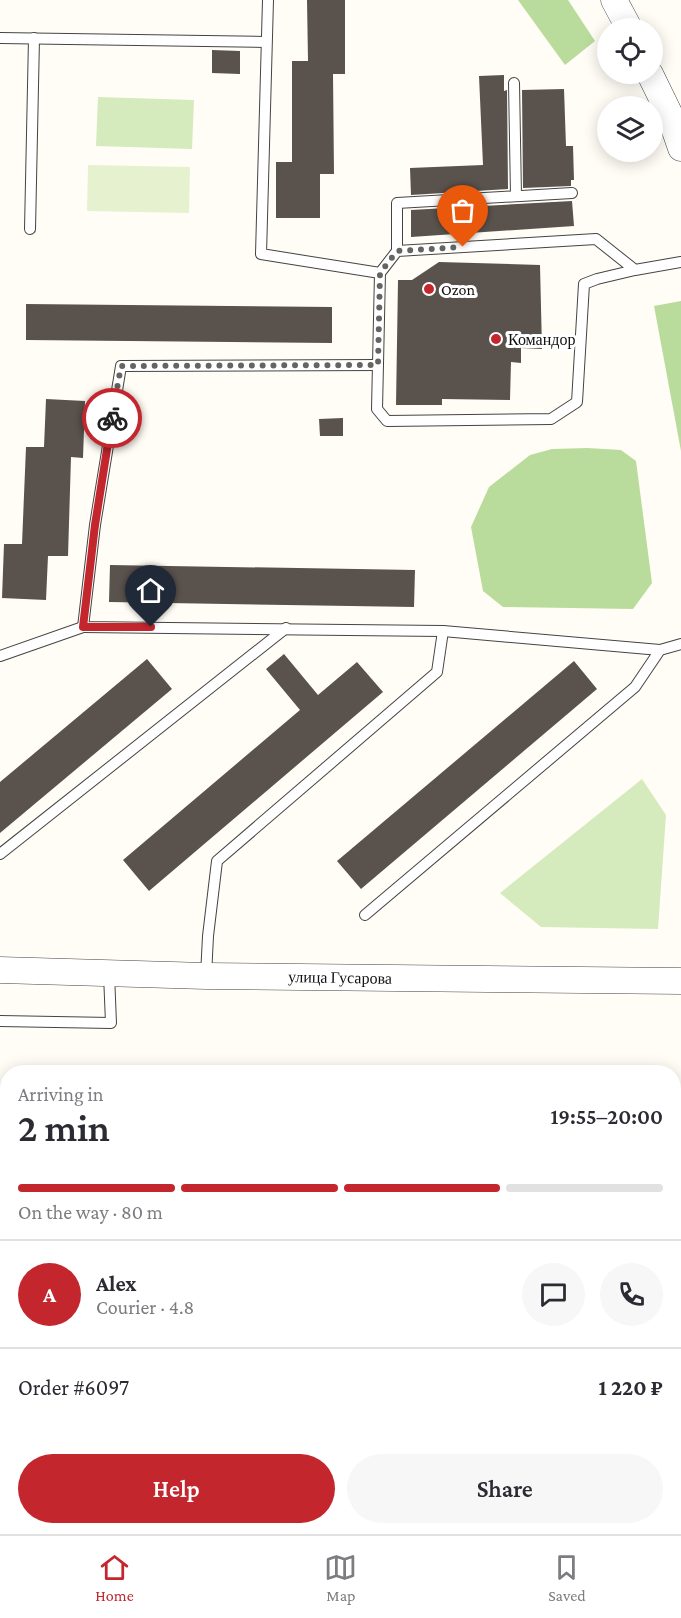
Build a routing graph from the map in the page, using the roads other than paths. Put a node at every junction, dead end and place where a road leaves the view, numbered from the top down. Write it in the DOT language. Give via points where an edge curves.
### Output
graph roads {
  1 [pos="268,0"];
  2 [pos="614,0"];
  3 [pos="624,18"];
  4 [pos="0,38"];
  5 [pos="34,38"];
  6 [pos="266,42"];
  7 [pos="514,83"];
  8 [pos="655,84"];
  9 [pos="681,148"];
  10 [pos="572,193"];
  11 [pos="516,196"];
  12 [pos="30,229"];
  13 [pos="397,251"];
  14 [pos="681,262"];
  15 [pos="635,270"];
  16 [pos="380,273"];
  17 [pos="378,365"];
  18 [pos="83,627"];
  19 [pos="286,628"];
  20 [pos="444,631"];
  21 [pos="681,644"];
  22 [pos="660,650"];
  23 [pos="0,656"];
  24 [pos="0,854"];
  25 [pos="365,915"];
  26 [pos="0,970"];
  27 [pos="109,974"];
  28 [pos="206,976"];
  29 [pos="681,981"];
  30 [pos="0,1021"];
  1 -- 6 [label="lane"];
  2 -- 3 [label="street"];
  4 -- 5 [label="lane"];
  5 -- 6 [label="lane"];
  5 -- 12 [label="lane"];
  6 -- 16 [label="lane" via="261,254"];
  7 -- 11 [label="lane"];
  8 -- 9 [label="street"];
  10 -- 11 [label="lane"];
  11 -- 13 [label="lane" via="397,203"];
  13 -- 15 [label="lane" via="596,238"];
  13 -- 16 [label="lane"];
  14 -- 15 [label="lane"];
  15 -- 17 [label="lane" via="584,284 577,402 551,419 387,421 377,409"];
  16 -- 17 [label="lane"];
  17 -- 18 [label="lane" via="121,366"];
  18 -- 19 [label="lane"];
  18 -- 23 [label="lane"];
  19 -- 20 [label="lane"];
  19 -- 24 [label="lane"];
  20 -- 22 [label="lane"];
  20 -- 28 [label="lane" via="437,672 217,861"];
  21 -- 22 [label="lane"];
  22 -- 25 [label="lane" via="635,687"];
  26 -- 27 [label="street, улица Гусарова"];
  27 -- 28 [label="street, улица Гусарова"];
  27 -- 30 [label="lane" via="111,1023"];
  28 -- 29 [label="street, улица Гусарова"];
}
